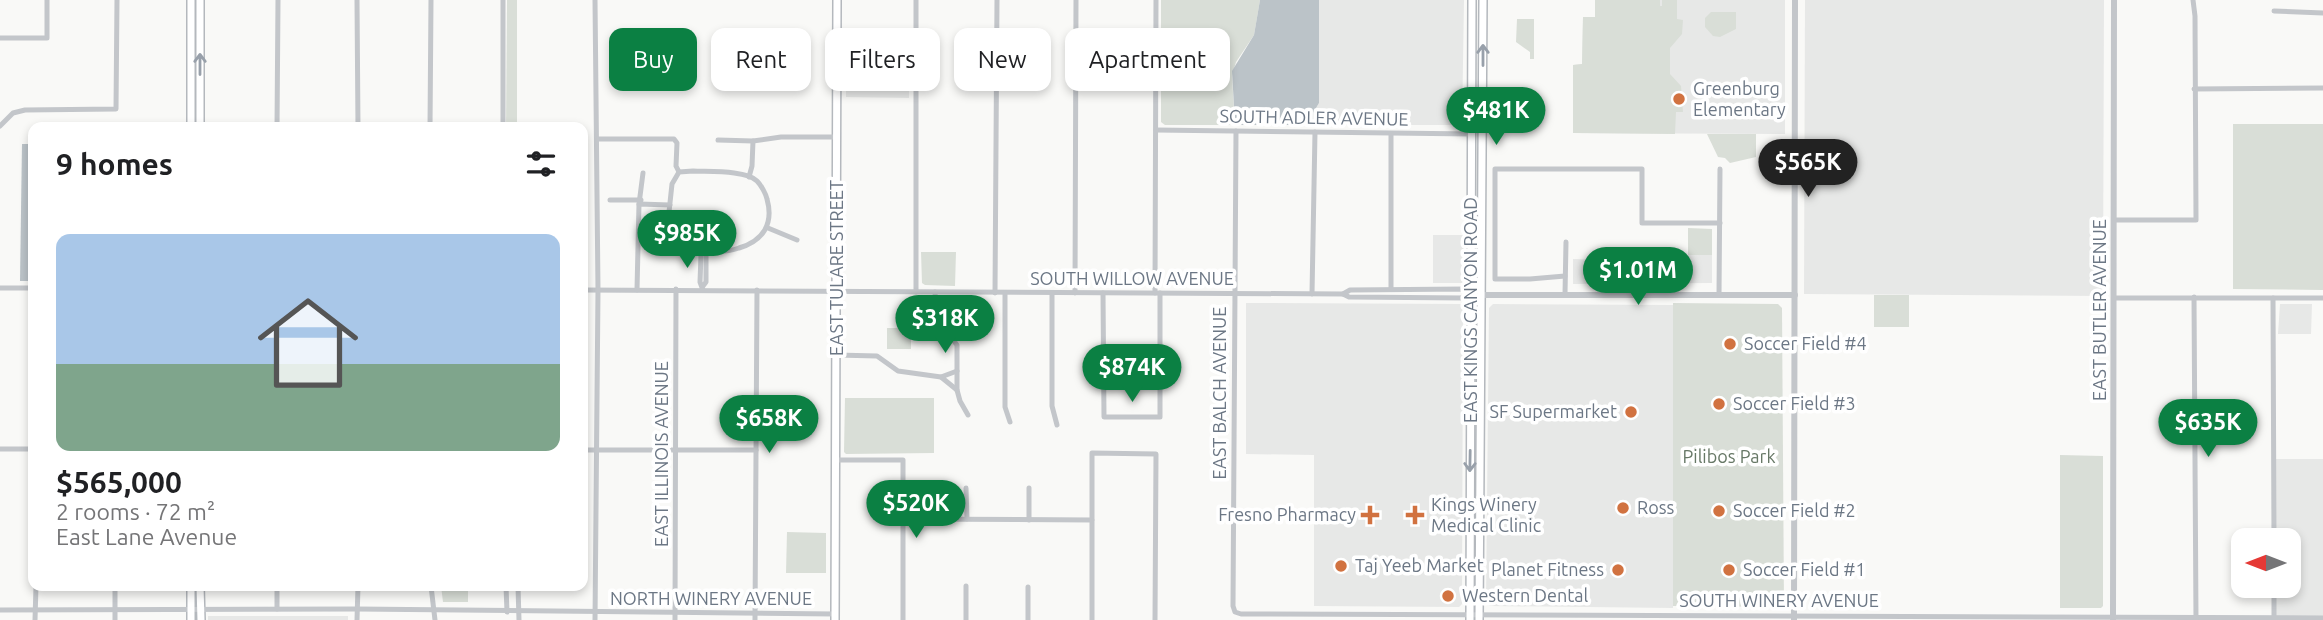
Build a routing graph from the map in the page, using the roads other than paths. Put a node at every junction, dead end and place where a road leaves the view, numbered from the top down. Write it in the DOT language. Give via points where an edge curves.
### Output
graph roads {
  1 [pos="47,0"];
  2 [pos="117,0"];
  3 [pos="191,0"];
  4 [pos="200,0"];
  5 [pos="278,0"];
  6 [pos="356,0"];
  7 [pos="431,0"];
  8 [pos="503,0"];
  9 [pos="595,0"];
  10 [pos="837,0"];
  11 [pos="916,0"];
  12 [pos="996,0"];
  13 [pos="1076,0"];
  14 [pos="1156,0"];
  15 [pos="1472,0"];
  16 [pos="1483,0"];
  17 [pos="1795,0"];
  18 [pos="2114,0"];
  19 [pos="2193,0"];
  20 [pos="2274,11"];
  21 [pos="2323,13"];
  22 [pos="0,38"];
  23 [pos="2194,89"];
  24 [pos="2323,89"];
  25 [pos="191,122"];
  26 [pos="200,122"];
  27 [pos="277,122"];
  28 [pos="358,122"];
  29 [pos="430,122"];
  30 [pos="503,122"];
  31 [pos="0,126"];
  32 [pos="1156,130"];
  33 [pos="1236,131"];
  34 [pos="1315,132"];
  35 [pos="1391,134"];
  36 [pos="1472,134"];
  37 [pos="837,137"];
  38 [pos="597,139"];
  39 [pos="718,139"];
  40 [pos="752,141"];
  41 [pos="1720,169"];
  42 [pos="679,172"];
  43 [pos="643,173"];
  44 [pos="749,177"];
  45 [pos="610,200"];
  46 [pos="640,202"];
  47 [pos="670,205"];
  48 [pos="2114,219"];
  49 [pos="1720,223"];
  50 [pos="768,228"];
  51 [pos="797,240"];
  52 [pos="1566,242"];
  53 [pos="1565,276"];
  54 [pos="0,288"];
  55 [pos="28,288"];
  56 [pos="703,288"];
  57 [pos="677,289"];
  58 [pos="1391,289"];
  59 [pos="588,290"];
  60 [pos="598,290"];
  61 [pos="637,290"];
  62 [pos="757,290"];
  63 [pos="836,291"];
  64 [pos="916,292"];
  65 [pos="935,292"];
  66 [pos="995,293"];
  67 [pos="1005,293"];
  68 [pos="1052,293"];
  69 [pos="1075,293"];
  70 [pos="1103,293"];
  71 [pos="1158,293"];
  72 [pos="1234,293"];
  73 [pos="1312,294"];
  74 [pos="1343,294"];
  75 [pos="1565,294"];
  76 [pos="1472,295"];
  77 [pos="1482,295"];
  78 [pos="1720,295"];
  79 [pos="1795,295"];
  80 [pos="2194,297"];
  81 [pos="2114,298"];
  82 [pos="2273,298"];
  83 [pos="2323,298"];
  84 [pos="836,355"];
  85 [pos="957,371"];
  86 [pos="941,377"];
  87 [pos="957,390"];
  88 [pos="968,415"];
  89 [pos="1010,422"];
  90 [pos="1057,425"];
  91 [pos="0,449"];
  92 [pos="28,449"];
  93 [pos="588,450"];
  94 [pos="596,450"];
  95 [pos="756,450"];
  96 [pos="676,451"];
  97 [pos="835,460"];
  98 [pos="966,488"];
  99 [pos="1029,488"];
  100 [pos="903,519"];
  101 [pos="967,519"];
  102 [pos="1029,520"];
  103 [pos="1092,520"];
  104 [pos="2273,528"];
  105 [pos="966,586"];
  106 [pos="1028,587"];
  107 [pos="36,591"];
  108 [pos="115,591"];
  109 [pos="191,591"];
  110 [pos="200,591"];
  111 [pos="277,591"];
  112 [pos="358,591"];
  113 [pos="432,591"];
  114 [pos="506,591"];
  115 [pos="518,591"];
  116 [pos="2274,598"];
  117 [pos="191,609"];
  118 [pos="200,609"];
  119 [pos="277,609"];
  120 [pos="358,609"];
  121 [pos="0,610"];
  122 [pos="35,610"];
  123 [pos="115,610"];
  124 [pos="434,611"];
  125 [pos="507,612"];
  126 [pos="519,612"];
  127 [pos="1235,612"];
  128 [pos="595,616"];
  129 [pos="675,616"];
  130 [pos="755,617"];
  131 [pos="835,617"];
  132 [pos="1469,617"];
  133 [pos="1479,617"];
  134 [pos="1794,618"];
  135 [pos="2196,618"];
  136 [pos="2323,618"];
  137 [pos="2113,619"];
  138 [pos="2274,619"];
  139 [pos="35,620"];
  140 [pos="115,620"];
  141 [pos="191,620"];
  142 [pos="201,620"];
  143 [pos="358,620"];
  144 [pos="435,620"];
  145 [pos="519,620"];
  146 [pos="903,620"];
  147 [pos="966,620"];
  148 [pos="1028,620"];
  149 [pos="1092,620"];
  150 [pos="1155,620"];
  1 -- 22 [label="street" via="47,38"];
  2 -- 31 [label="street" via="116,109 25,110 13,113"];
  3 -- 25 [label="main road"];
  26 -- 4 [label="main road, one-way"];
  5 -- 27 [label="street"];
  6 -- 28 [label="street"];
  7 -- 29 [label="street"];
  8 -- 30 [label="street"];
  9 -- 38 [label="street"];
  10 -- 37 [label="main road, EAST TULARE STREET"];
  11 -- 64 [label="street"];
  12 -- 66 [label="street"];
  13 -- 69 [label="street"];
  14 -- 32 [label="street"];
  15 -- 36 [label="main road, EAST KINGS CANYON ROAD"];
  77 -- 16 [label="main road, EAST KINGS CANYON ROAD, one-way"];
  17 -- 79 [label="street"];
  18 -- 48 [label="street, EAST BUTLER AVENUE"];
  19 -- 23 [label="street"];
  20 -- 21 [label="street"];
  23 -- 24 [label="street"];
  23 -- 48 [label="street" via="2196,220"];
  32 -- 33 [label="street, SOUTH ADLER AVENUE"];
  32 -- 71 [label="street"];
  33 -- 34 [label="street, SOUTH ADLER AVENUE"];
  33 -- 72 [label="street, EAST BALCH AVENUE"];
  34 -- 35 [label="street, SOUTH ADLER AVENUE"];
  34 -- 73 [label="street"];
  35 -- 36 [label="street, SOUTH ADLER AVENUE"];
  35 -- 58 [label="street"];
  36 -- 76 [label="main road, EAST KINGS CANYON ROAD"];
  37 -- 40 [label="street"];
  37 -- 63 [label="main road, EAST TULARE STREET"];
  38 -- 42 [label="street" via="674,139"];
  38 -- 60 [label="street"];
  39 -- 40 [label="street"];
  40 -- 44 [label="street"];
  41 -- 49 [label="street"];
  42 -- 44 [label="street"];
  42 -- 47 [label="street" via="672,184"];
  43 -- 46 [label="street"];
  44 -- 50 [label="street" via="757,180 766,195 771,212"];
  45 -- 46 [label="street"];
  46 -- 47 [label="street"];
  46 -- 61 [label="street"];
  47 -- 50 [label="street" via="666,240 674,250 741,248"];
  48 -- 81 [label="street, EAST BUTLER AVENUE"];
  49 -- 53 [label="street" via="1642,223 1642,169 1495,169 1495,279"];
  49 -- 78 [label="street"];
  50 -- 51 [label="street"];
  52 -- 53 [label="street"];
  53 -- 75 [label="street"];
  54 -- 55 [label="street"];
  56 -- 56 [label="street" via="706,282 703,252 700,282"];
  56 -- 57 [label="street, SOUTH WILLOW AVENUE"];
  56 -- 62 [label="street, SOUTH WILLOW AVENUE"];
  57 -- 61 [label="street, SOUTH WILLOW AVENUE"];
  57 -- 96 [label="street, EAST ILLINOIS AVENUE"];
  58 -- 74 [label="street, SOUTH WILLOW AVENUE"];
  58 -- 76 [label="street, SOUTH WILLOW AVENUE" via="1465,289"];
  59 -- 60 [label="street, SOUTH WILLOW AVENUE"];
  60 -- 61 [label="street, SOUTH WILLOW AVENUE"];
  60 -- 94 [label="street"];
  62 -- 63 [label="street, SOUTH WILLOW AVENUE"];
  62 -- 95 [label="street"];
  63 -- 64 [label="street, SOUTH WILLOW AVENUE"];
  63 -- 84 [label="main road, EAST TULARE STREET"];
  64 -- 65 [label="street, SOUTH WILLOW AVENUE"];
  65 -- 66 [label="street, SOUTH WILLOW AVENUE"];
  65 -- 85 [label="street" via="939,322 957,345"];
  66 -- 67 [label="street, SOUTH WILLOW AVENUE"];
  67 -- 68 [label="street, SOUTH WILLOW AVENUE"];
  67 -- 89 [label="street" via="1005,407"];
  68 -- 69 [label="street, SOUTH WILLOW AVENUE"];
  68 -- 90 [label="street" via="1052,406"];
  69 -- 70 [label="street, SOUTH WILLOW AVENUE"];
  70 -- 71 [label="street, SOUTH WILLOW AVENUE"];
  70 -- 71 [label="street" via="1104,417 1127,420 1160,417"];
  71 -- 72 [label="street, SOUTH WILLOW AVENUE"];
  72 -- 73 [label="street, SOUTH WILLOW AVENUE"];
  72 -- 127 [label="street, EAST BALCH AVENUE"];
  73 -- 74 [label="street, SOUTH WILLOW AVENUE"];
  74 -- 76 [label="street, SOUTH WILLOW AVENUE"];
  75 -- 77 [label="street, SOUTH WILLOW AVENUE"];
  75 -- 78 [label="street, SOUTH WILLOW AVENUE"];
  76 -- 77 [label="street, SOUTH WILLOW AVENUE"];
  76 -- 132 [label="main road, EAST KINGS CANYON ROAD, one-way"];
  77 -- 133 [label="main road, EAST KINGS CANYON ROAD"];
  78 -- 79 [label="street, SOUTH WILLOW AVENUE"];
  79 -- 134 [label="street"];
  80 -- 81 [label="street"];
  80 -- 82 [label="street"];
  80 -- 135 [label="street"];
  81 -- 137 [label="street, EAST BUTLER AVENUE"];
  82 -- 83 [label="street"];
  82 -- 104 [label="street"];
  84 -- 86 [label="street" via="877,356 898,372"];
  84 -- 97 [label="main road, EAST TULARE STREET"];
  85 -- 86 [label="street"];
  85 -- 87 [label="street"];
  86 -- 87 [label="street"];
  87 -- 88 [label="street"];
  91 -- 92 [label="street"];
  93 -- 94 [label="street"];
  94 -- 96 [label="street"];
  94 -- 128 [label="street"];
  95 -- 96 [label="street"];
  95 -- 130 [label="street"];
  96 -- 129 [label="street, EAST ILLINOIS AVENUE"];
  97 -- 100 [label="street" via="903,460"];
  97 -- 131 [label="main road, EAST TULARE STREET"];
  98 -- 101 [label="street"];
  99 -- 102 [label="street"];
  100 -- 101 [label="street"];
  100 -- 146 [label="street"];
  101 -- 102 [label="street"];
  102 -- 103 [label="street"];
  103 -- 149 [label="street"];
  103 -- 150 [label="street" via="1092,453 1156,454"];
  105 -- 147 [label="street"];
  106 -- 148 [label="street"];
  107 -- 122 [label="street"];
  108 -- 123 [label="street"];
  109 -- 117 [label="main road"];
  110 -- 118 [label="main road"];
  111 -- 119 [label="street"];
  112 -- 120 [label="street"];
  113 -- 124 [label="street"];
  114 -- 125 [label="street"];
  115 -- 126 [label="street"];
  116 -- 138 [label="street"];
  117 -- 118 [label="street, NORTH WINERY AVENUE"];
  117 -- 123 [label="street, NORTH WINERY AVENUE"];
  117 -- 141 [label="main road"];
  118 -- 119 [label="street, NORTH WINERY AVENUE"];
  118 -- 142 [label="main road"];
  119 -- 120 [label="street, NORTH WINERY AVENUE"];
  120 -- 124 [label="street, NORTH WINERY AVENUE"];
  120 -- 143 [label="street"];
  121 -- 122 [label="street, NORTH WINERY AVENUE"];
  122 -- 123 [label="street, NORTH WINERY AVENUE"];
  122 -- 139 [label="street"];
  123 -- 140 [label="street"];
  124 -- 125 [label="street, NORTH WINERY AVENUE"];
  124 -- 144 [label="street"];
  125 -- 126 [label="street, NORTH WINERY AVENUE"];
  126 -- 128 [label="street, NORTH WINERY AVENUE"];
  126 -- 145 [label="street"];
  127 -- 132 [label="street, SOUTH WINERY AVENUE"];
  128 -- 129 [label="street, NORTH WINERY AVENUE"];
  129 -- 130 [label="street, NORTH WINERY AVENUE"];
  130 -- 131 [label="street, NORTH WINERY AVENUE"];
  132 -- 133 [label="street, SOUTH WINERY AVENUE"];
  133 -- 134 [label="street, SOUTH WINERY AVENUE"];
  134 -- 137 [label="street, SOUTH WINERY AVENUE"];
  135 -- 137 [label="street, SOUTH WINERY AVENUE"];
  135 -- 138 [label="street, SOUTH WINERY AVENUE"];
  136 -- 138 [label="street, SOUTH WINERY AVENUE"];
}
